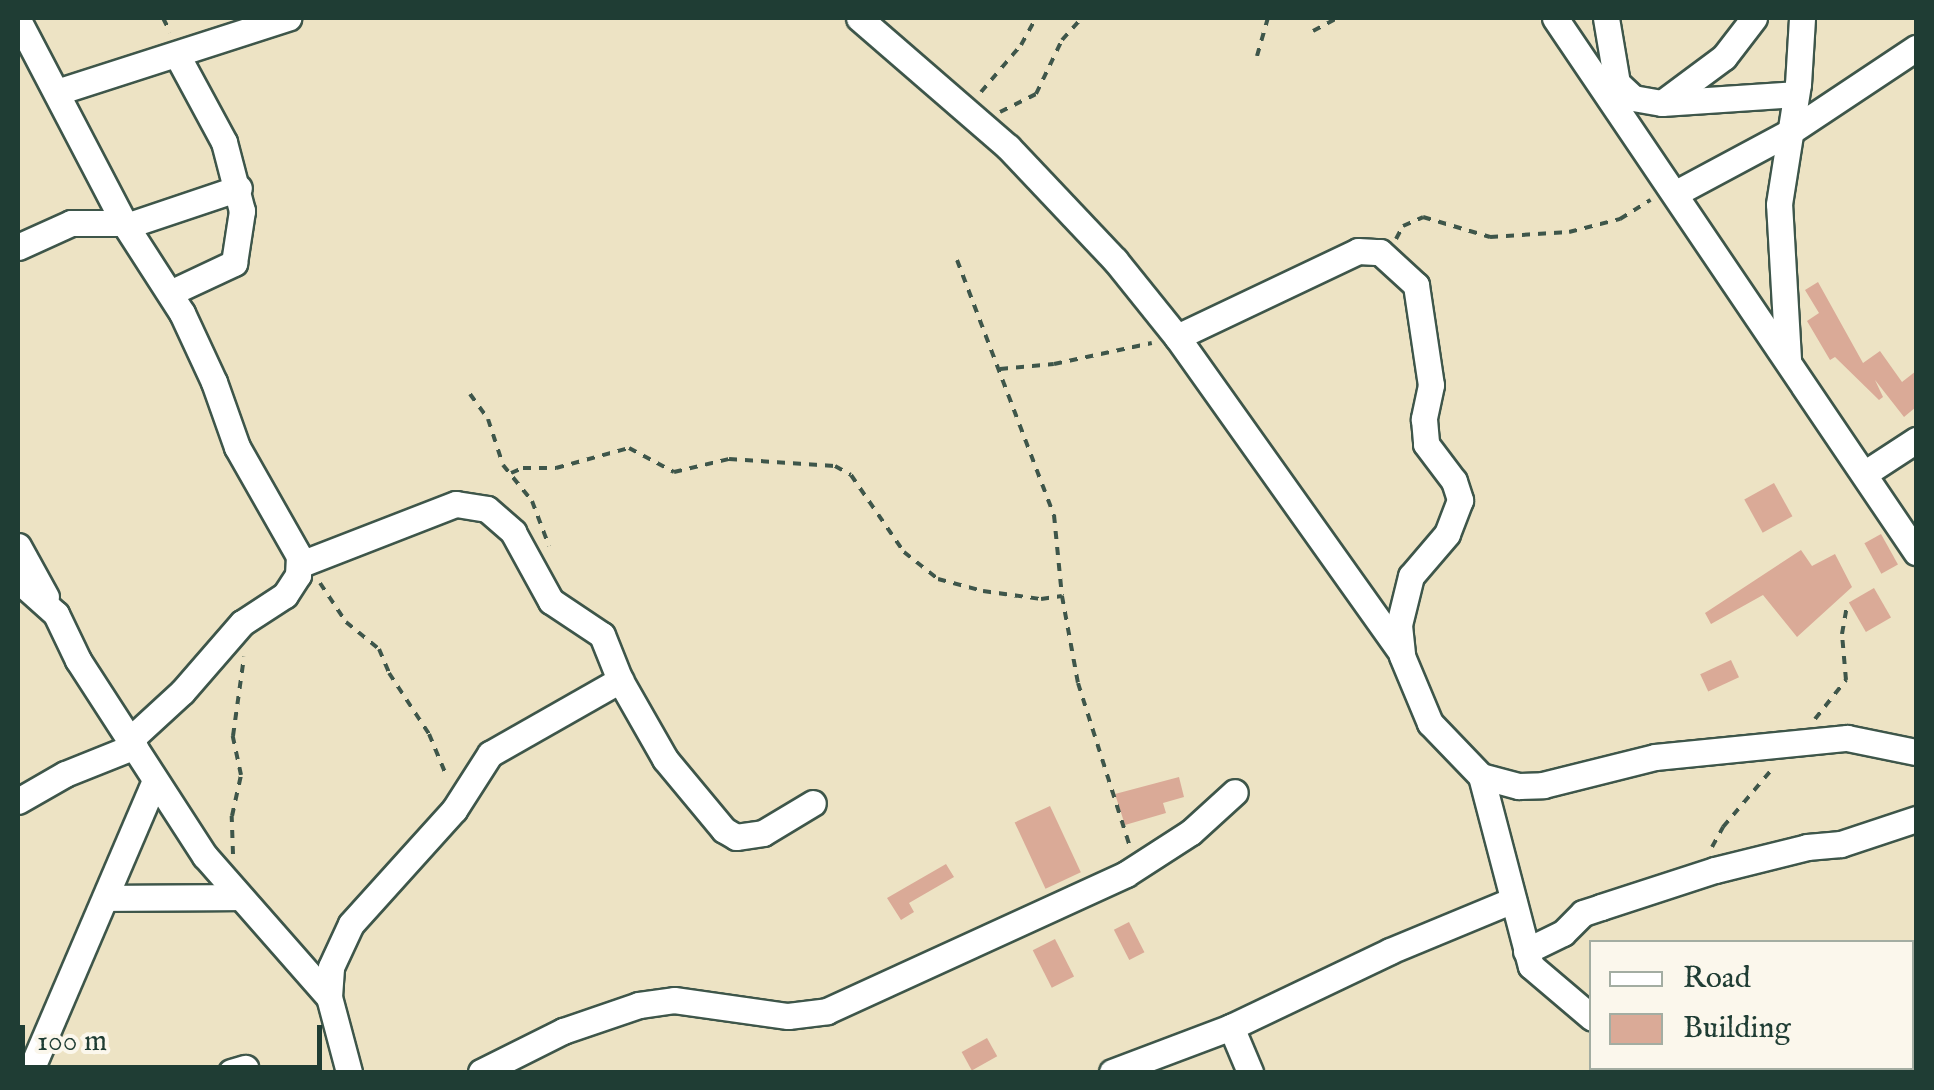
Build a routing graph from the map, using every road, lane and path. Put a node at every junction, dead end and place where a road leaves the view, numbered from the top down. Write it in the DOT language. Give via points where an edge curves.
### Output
graph roads {
  1 [pos="288,18"];
  2 [pos="859,18"];
  3 [pos="1036,18"];
  4 [pos="1082,18"];
  5 [pos="1268,18"];
  6 [pos="1337,18"];
  7 [pos="1555,18"];
  8 [pos="1606,18"];
  9 [pos="1754,18"];
  10 [pos="1802,18"];
  11 [pos="18,20"];
  12 [pos="1313,31"];
  13 [pos="1916,48"];
  14 [pos="177,55"];
  15 [pos="1257,56"];
  16 [pos="1612,86"];
  17 [pos="58,92"];
  18 [pos="1796,94"];
  19 [pos="1662,103"];
  20 [pos="973,118"];
  21 [pos="1788,133"];
  22 [pos="239,188"];
  23 [pos="1674,190"];
  24 [pos="125,224"];
  25 [pos="18,248"];
  26 [pos="1386,257"];
  27 [pos="956,260"];
  28 [pos="170,293"];
  29 [pos="1176,337"];
  30 [pos="1788,359"];
  31 [pos="998,369"];
  32 [pos="470,394"];
  33 [pos="1916,440"];
  34 [pos="511,472"];
  35 [pos="1866,472"];
  36 [pos="18,546"];
  37 [pos="1916,552"];
  38 [pos="553,557"];
  39 [pos="305,563"];
  40 [pos="18,580"];
  41 [pos="1062,596"];
  42 [pos="1847,605"];
  43 [pos="56,614"];
  44 [pos="249,618"];
  45 [pos="1402,656"];
  46 [pos="620,680"];
  47 [pos="133,742"];
  48 [pos="1792,744"];
  49 [pos="1916,752"];
  50 [pos="1481,776"];
  51 [pos="154,782"];
  52 [pos="1235,792"];
  53 [pos="462,796"];
  54 [pos="18,801"];
  55 [pos="814,803"];
  56 [pos="1916,820"];
  57 [pos="1139,867"];
  58 [pos="1679,884"];
  59 [pos="232,890"];
  60 [pos="106,898"];
  61 [pos="1513,900"];
  62 [pos="1526,951"];
  63 [pos="329,998"];
  64 [pos="1589,1015"];
  65 [pos="1231,1028"];
  66 [pos="30,1072"];
  67 [pos="349,1072"];
  68 [pos="481,1072"];
  69 [pos="1112,1072"];
  70 [pos="1250,1072"];
  1 -- 14 [label="street"];
  2 -- 20 [label="street"];
  3 -- 20 [label="path"];
  4 -- 20 [label="path" via="1062,40 1036,94"];
  5 -- 15 [label="path"];
  6 -- 12 [label="path"];
  7 -- 16 [label="street"];
  8 -- 16 [label="street"];
  9 -- 19 [label="street" via="1724,58"];
  10 -- 18 [label="street"];
  11 -- 17 [label="street"];
  13 -- 21 [label="street"];
  14 -- 17 [label="street"];
  14 -- 22 [label="street" via="224,142"];
  16 -- 19 [label="street"];
  16 -- 23 [label="street"];
  17 -- 24 [label="street"];
  18 -- 19 [label="street"];
  18 -- 21 [label="street"];
  20 -- 29 [label="street" via="1055,193"];
  21 -- 23 [label="street"];
  21 -- 30 [label="street" via="1779,204"];
  22 -- 24 [label="street"];
  22 -- 28 [label="street" via="241,238 234,264"];
  23 -- 26 [label="path" via="1620,220 1569,232 1490,237 1423,217 1403,226"];
  23 -- 30 [label="street"];
  24 -- 25 [label="street" via="71,223"];
  24 -- 28 [label="street"];
  26 -- 29 [label="street" via="1358,251"];
  26 -- 45 [label="street" via="1418,289 1432,386 1426,444 1460,500 1446,534 1411,576 1399,625"];
  27 -- 31 [label="path"];
  28 -- 39 [label="street" via="199,346 238,447"];
  29 -- 31 [label="path"];
  29 -- 45 [label="street"];
  30 -- 35 [label="street"];
  31 -- 41 [label="path" via="1054,515"];
  32 -- 34 [label="path"];
  33 -- 35 [label="street"];
  34 -- 38 [label="path" via="532,501"];
  34 -- 41 [label="path" via="556,468 629,448 674,472 729,458 835,466 851,475 904,552 938,578 983,591"];
  35 -- 37 [label="street"];
  36 -- 43 [label="street"];
  39 -- 44 [label="street" via="285,596"];
  39 -- 46 [label="street" via="456,504 486,509 514,532 551,601 602,636"];
  39 -- 53 [label="path" via="346,622 379,649"];
  40 -- 43 [label="street"];
  41 -- 57 [label="path" via="1087,724"];
  42 -- 48 [label="path" via="1846,680"];
  43 -- 47 [label="street"];
  44 -- 47 [label="street"];
  44 -- 59 [label="path" via="232,736 242,775 232,816"];
  45 -- 50 [label="street" via="1430,723"];
  46 -- 53 [label="street" via="509,740 474,773"];
  46 -- 55 [label="street" via="665,759 724,830 736,837 763,832"];
  47 -- 51 [label="street"];
  47 -- 54 [label="street"];
  48 -- 49 [label="street" via="1847,738"];
  48 -- 50 [label="street" via="1655,757 1544,786"];
  48 -- 58 [label="path"];
  50 -- 61 [label="street"];
  51 -- 59 [label="street"];
  51 -- 60 [label="street"];
  52 -- 57 [label="street"];
  53 -- 63 [label="street" via="351,924 332,966"];
  56 -- 58 [label="street"];
  57 -- 68 [label="street" via="827,1011 788,1016 674,1000 639,1005 563,1031"];
  58 -- 62 [label="street" via="1582,913 1563,934"];
  59 -- 60 [label="street"];
  59 -- 63 [label="street"];
  60 -- 66 [label="street"];
  61 -- 62 [label="street"];
  61 -- 65 [label="street"];
  62 -- 64 [label="street" via="1537,974"];
  63 -- 67 [label="street"];
  65 -- 69 [label="street"];
  65 -- 70 [label="street"];
}
